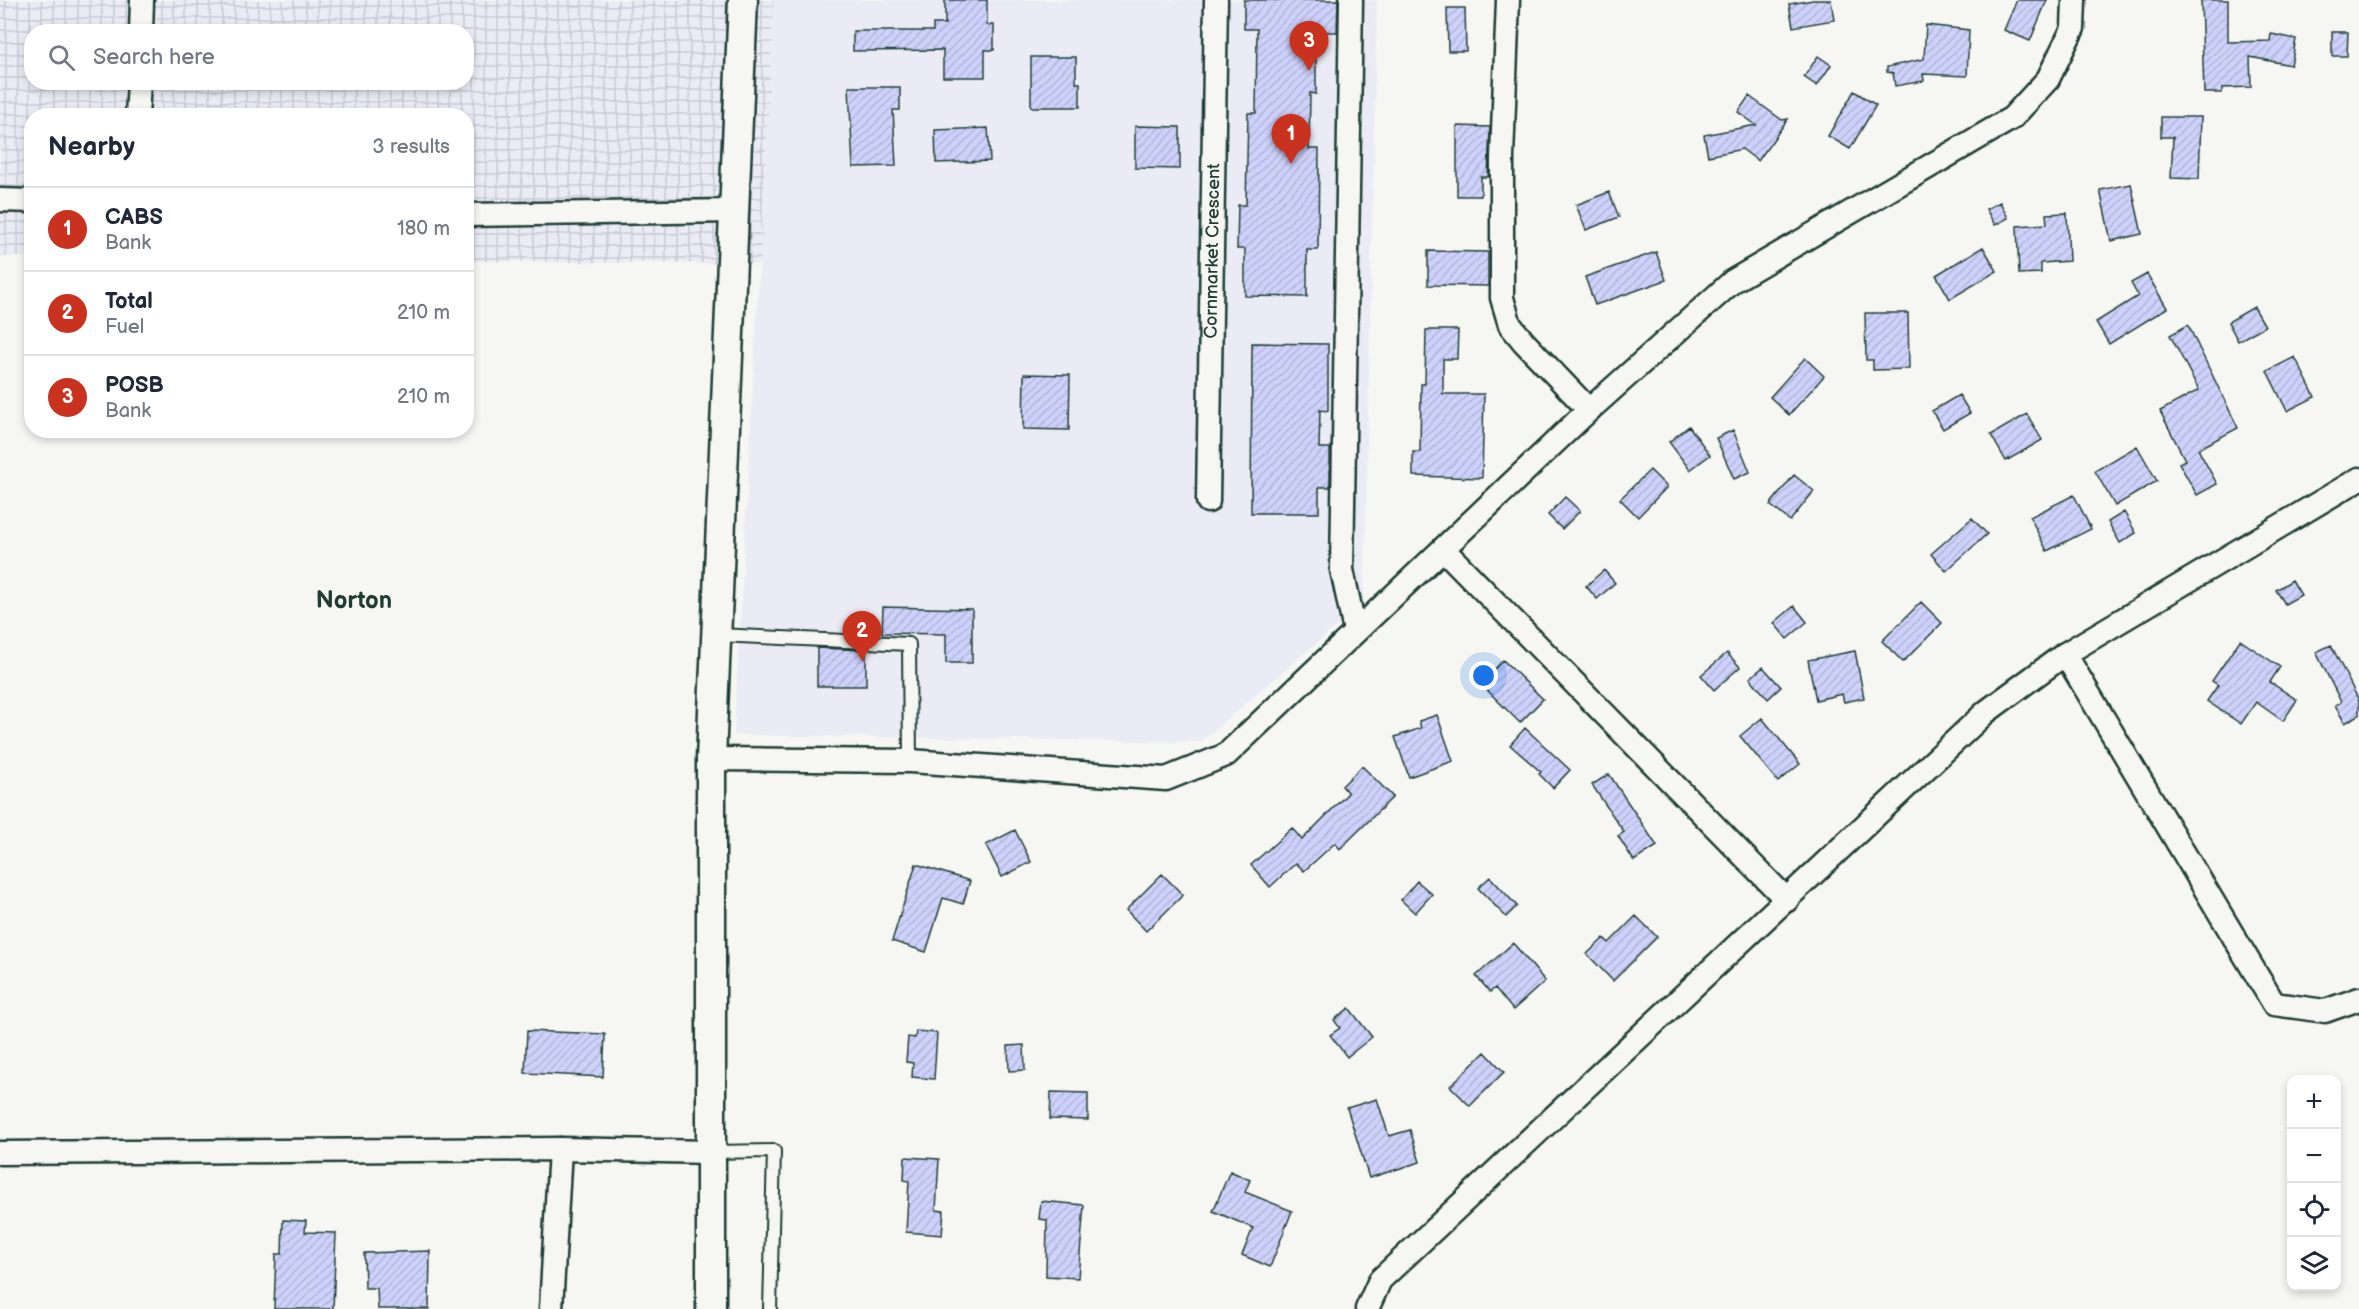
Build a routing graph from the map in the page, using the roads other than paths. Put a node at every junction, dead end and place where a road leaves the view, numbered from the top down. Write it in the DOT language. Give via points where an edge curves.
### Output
graph roads {
  1 [pos="142,0"];
  2 [pos="743,0"];
  3 [pos="1216,0"];
  4 [pos="1351,0"];
  5 [pos="1508,0"];
  6 [pos="2074,0"];
  7 [pos="141,24"];
  8 [pos="139,90"];
  9 [pos="137,108"];
  10 [pos="0,200"];
  11 [pos="24,201"];
  12 [pos="734,212"];
  13 [pos="474,215"];
  14 [pos="1589,410"];
  15 [pos="2359,479"];
  16 [pos="1208,501"];
  17 [pos="1443,549"];
  18 [pos="1356,631"];
  19 [pos="718,635"];
  20 [pos="2065,654"];
  21 [pos="711,759"];
  22 [pos="910,761"];
  23 [pos="1786,900"];
  24 [pos="2359,999"];
  25 [pos="560,1149"];
  26 [pos="711,1152"];
  27 [pos="0,1153"];
  28 [pos="552,1309"];
  29 [pos="711,1309"];
  30 [pos="770,1309"];
  31 [pos="1367,1309"];
  1 -- 7 [label="street"];
  2 -- 12 [label="street"];
  3 -- 16 [label="street, Cornmarket Crescent"];
  4 -- 18 [label="street" via="1342,570"];
  5 -- 14 [label="street" via="1502,298 1510,325"];
  6 -- 14 [label="street" via="2073,28 2048,80 2012,118 1733,281"];
  8 -- 9 [label="street"];
  10 -- 11 [label="street"];
  12 -- 13 [label="street"];
  12 -- 19 [label="street"];
  14 -- 17 [label="street"];
  15 -- 20 [label="street"];
  17 -- 18 [label="street"];
  17 -- 23 [label="street"];
  18 -- 22 [label="street" via="1226,755 1166,778"];
  19 -- 21 [label="street"];
  19 -- 22 [label="lane" via="909,644"];
  20 -- 23 [label="street" via="1986,712"];
  20 -- 24 [label="street" via="2274,1004 2325,1011"];
  21 -- 22 [label="street"];
  21 -- 26 [label="street"];
  23 -- 31 [label="street" via="1380,1281"];
  25 -- 26 [label="street"];
  25 -- 27 [label="street"];
  25 -- 28 [label="street"];
  26 -- 29 [label="street"];
  26 -- 30 [label="lane" via="774,1151"];
}
